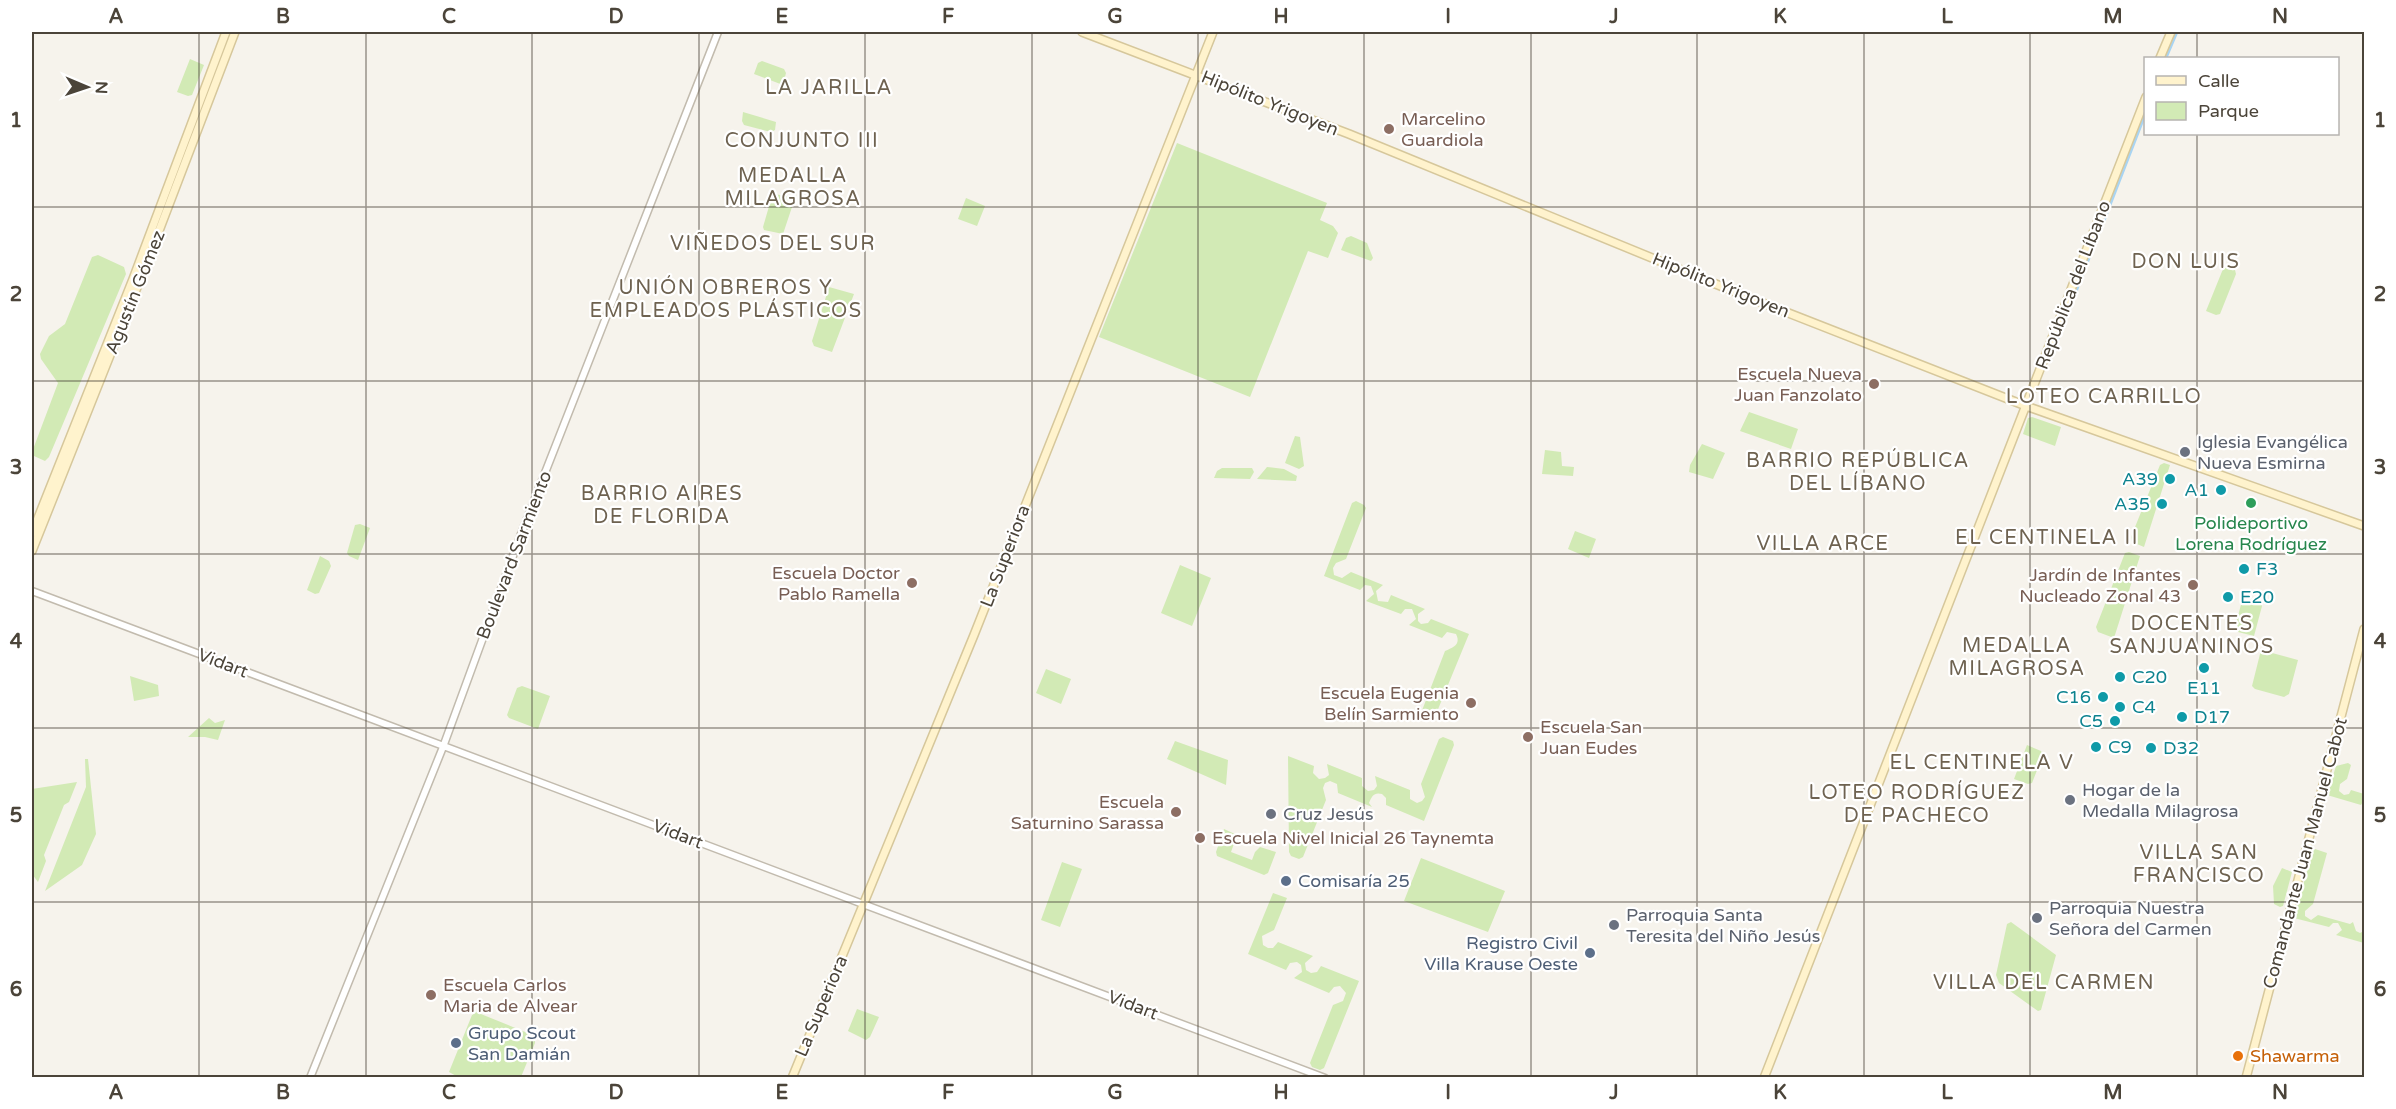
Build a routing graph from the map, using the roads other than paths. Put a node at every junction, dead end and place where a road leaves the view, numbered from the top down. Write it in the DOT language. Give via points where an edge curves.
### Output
graph roads {
  1 [pos="226,32"];
  2 [pos="235,32"];
  3 [pos="718,32"];
  4 [pos="1082,32"];
  5 [pos="1213,32"];
  6 [pos="2171,32"];
  7 [pos="2160,57"];
  8 [pos="1197,74"];
  9 [pos="2144,100"];
  10 [pos="2026,406"];
  11 [pos="2364,526"];
  12 [pos="32,533"];
  13 [pos="32,551"];
  14 [pos="32,591"];
  15 [pos="2364,629"];
  16 [pos="443,747"];
  17 [pos="864,903"];
  18 [pos="309,1077"];
  19 [pos="792,1077"];
  20 [pos="1325,1077"];
  21 [pos="1764,1077"];
  22 [pos="2246,1077"];
  1 -- 12 [label="main road, Agustín Gómez"];
  2 -- 13 [label="main road, Agustín Gómez"];
  3 -- 16 [label="street, Boulevard Sarmiento" via="525,523"];
  4 -- 8 [label="main road, Hipólito Yrigoyen"];
  5 -- 8 [label="main road, La Superiora"];
  6 -- 7 [label="main road"];
  8 -- 10 [label="main road, Hipólito Yrigoyen"];
  8 -- 17 [label="main road, La Superiora"];
  9 -- 10 [label="main road, República del Líbano"];
  10 -- 11 [label="main road, Hipólito Yrigoyen"];
  10 -- 21 [label="main road, República del Líbano"];
  14 -- 16 [label="street, Vidart"];
  15 -- 22 [label="main road, Comandante Juan Manuel Cabot"];
  16 -- 17 [label="street, Vidart"];
  16 -- 18 [label="street, Boulevard Sarmiento"];
  17 -- 19 [label="main road, La Superiora"];
  17 -- 20 [label="street, Vidart"];
}
